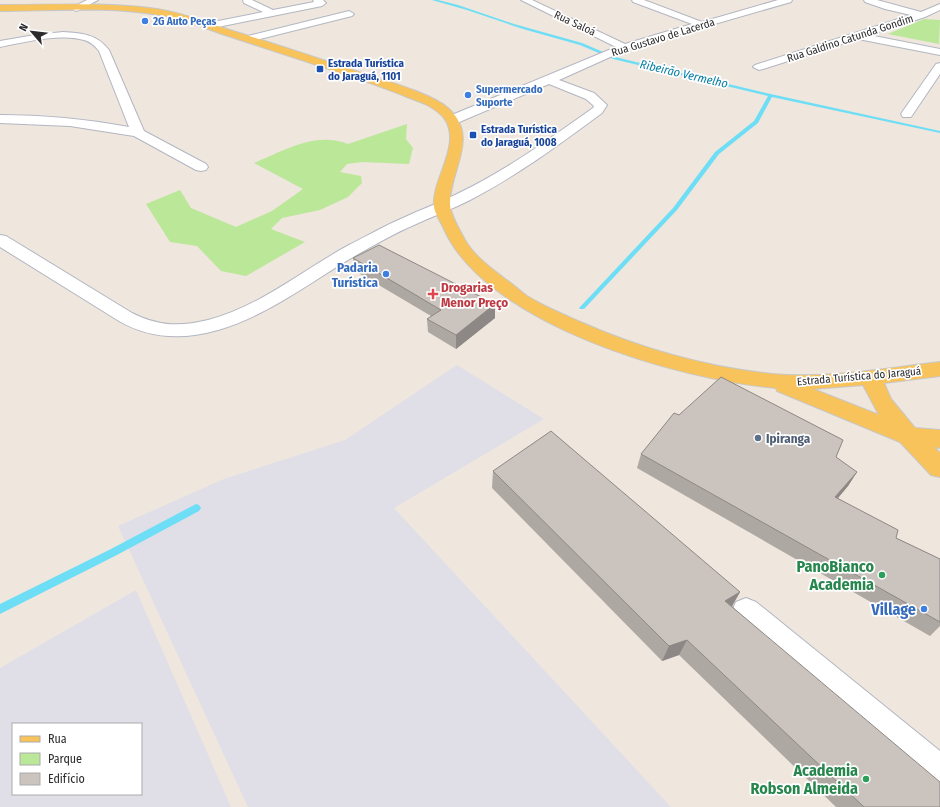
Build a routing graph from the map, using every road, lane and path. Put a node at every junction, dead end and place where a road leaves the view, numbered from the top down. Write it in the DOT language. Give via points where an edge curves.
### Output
graph roads {
  1 [pos="94,0"];
  2 [pos="318,0"];
  3 [pos="525,0"];
  4 [pos="636,0"];
  5 [pos="788,0"];
  6 [pos="868,0"];
  7 [pos="247,1"];
  8 [pos="753,2"];
  9 [pos="765,6"];
  10 [pos="940,7"];
  11 [pos="76,8"];
  12 [pos="2,9"];
  13 [pos="272,13"];
  14 [pos="350,14"];
  15 [pos="921,15"];
  16 [pos="940,19"];
  17 [pos="702,25"];
  18 [pos="208,26"];
  19 [pos="858,36"];
  20 [pos="248,39"];
  21 [pos="0,44"];
  22 [pos="621,48"];
  23 [pos="940,52"];
  24 [pos="940,66"];
  25 [pos="759,67"];
  26 [pos="550,80"];
  27 [pos="907,114"];
  28 [pos="0,119"];
  29 [pos="452,120"];
  30 [pos="138,133"];
  31 [pos="201,167"];
  32 [pos="442,207"];
  33 [pos="0,240"];
  34 [pos="940,369"];
  35 [pos="871,377"];
  36 [pos="773,381"];
  37 [pos="909,436"];
  38 [pos="940,438"];
  39 [pos="940,468"];
  40 [pos="746,611"];
  41 [pos="940,773"];
  1 -- 11 [label="street"];
  2 -- 13 [label="street" via="322,3"];
  3 -- 22 [label="street, Rua Saloá"];
  4 -- 17 [label="street"];
  5 -- 9 [label="street, Rua Gustavo de Lacerda"];
  6 -- 15 [label="street"];
  7 -- 13 [label="street"];
  8 -- 9 [label="street"];
  9 -- 17 [label="street, Rua Gustavo de Lacerda"];
  10 -- 15 [label="street, Rua Galdino Catunda Gondim"];
  11 -- 12 [label="main road"];
  11 -- 18 [label="main road" via="159,12"];
  13 -- 18 [label="street"];
  14 -- 20 [label="street"];
  15 -- 16 [label="street"];
  15 -- 19 [label="street, Rua Galdino Catunda Gondim"];
  17 -- 22 [label="street, Rua Gustavo de Lacerda"];
  18 -- 20 [label="main road"];
  19 -- 23 [label="street"];
  19 -- 25 [label="street, Rua Galdino Catunda Gondim"];
  20 -- 29 [label="main road" via="433,103"];
  21 -- 30 [label="street" via="66,35 88,37 96,41 104,50"];
  22 -- 26 [label="street, Rua Gustavo de Lacerda"];
  24 -- 27 [label="street"];
  26 -- 29 [label="street, Rua Gustavo de Lacerda"];
  26 -- 32 [label="street" via="590,96 601,105 592,115 505,175"];
  28 -- 30 [label="street" via="52,120"];
  29 -- 32 [label="main road" via="456,150 444,186"];
  30 -- 31 [label="street"];
  32 -- 33 [label="street" via="400,225 347,253 288,290 241,314 210,327 183,331 158,330 132,320"];
  32 -- 36 [label="main road, Estrada Turística do Jaraguá" via="459,244 480,268 521,300 546,314 649,356 726,374"];
  34 -- 35 [label="main road, Estrada Turística do Jaraguá"];
  35 -- 36 [label="main road, Estrada Turística do Jaraguá" via="808,382"];
  35 -- 37 [label="main road" via="875,392"];
  36 -- 37 [label="main road"];
  37 -- 38 [label="main road"];
  37 -- 39 [label="main road"];
  40 -- 41 [label="street"];
}
